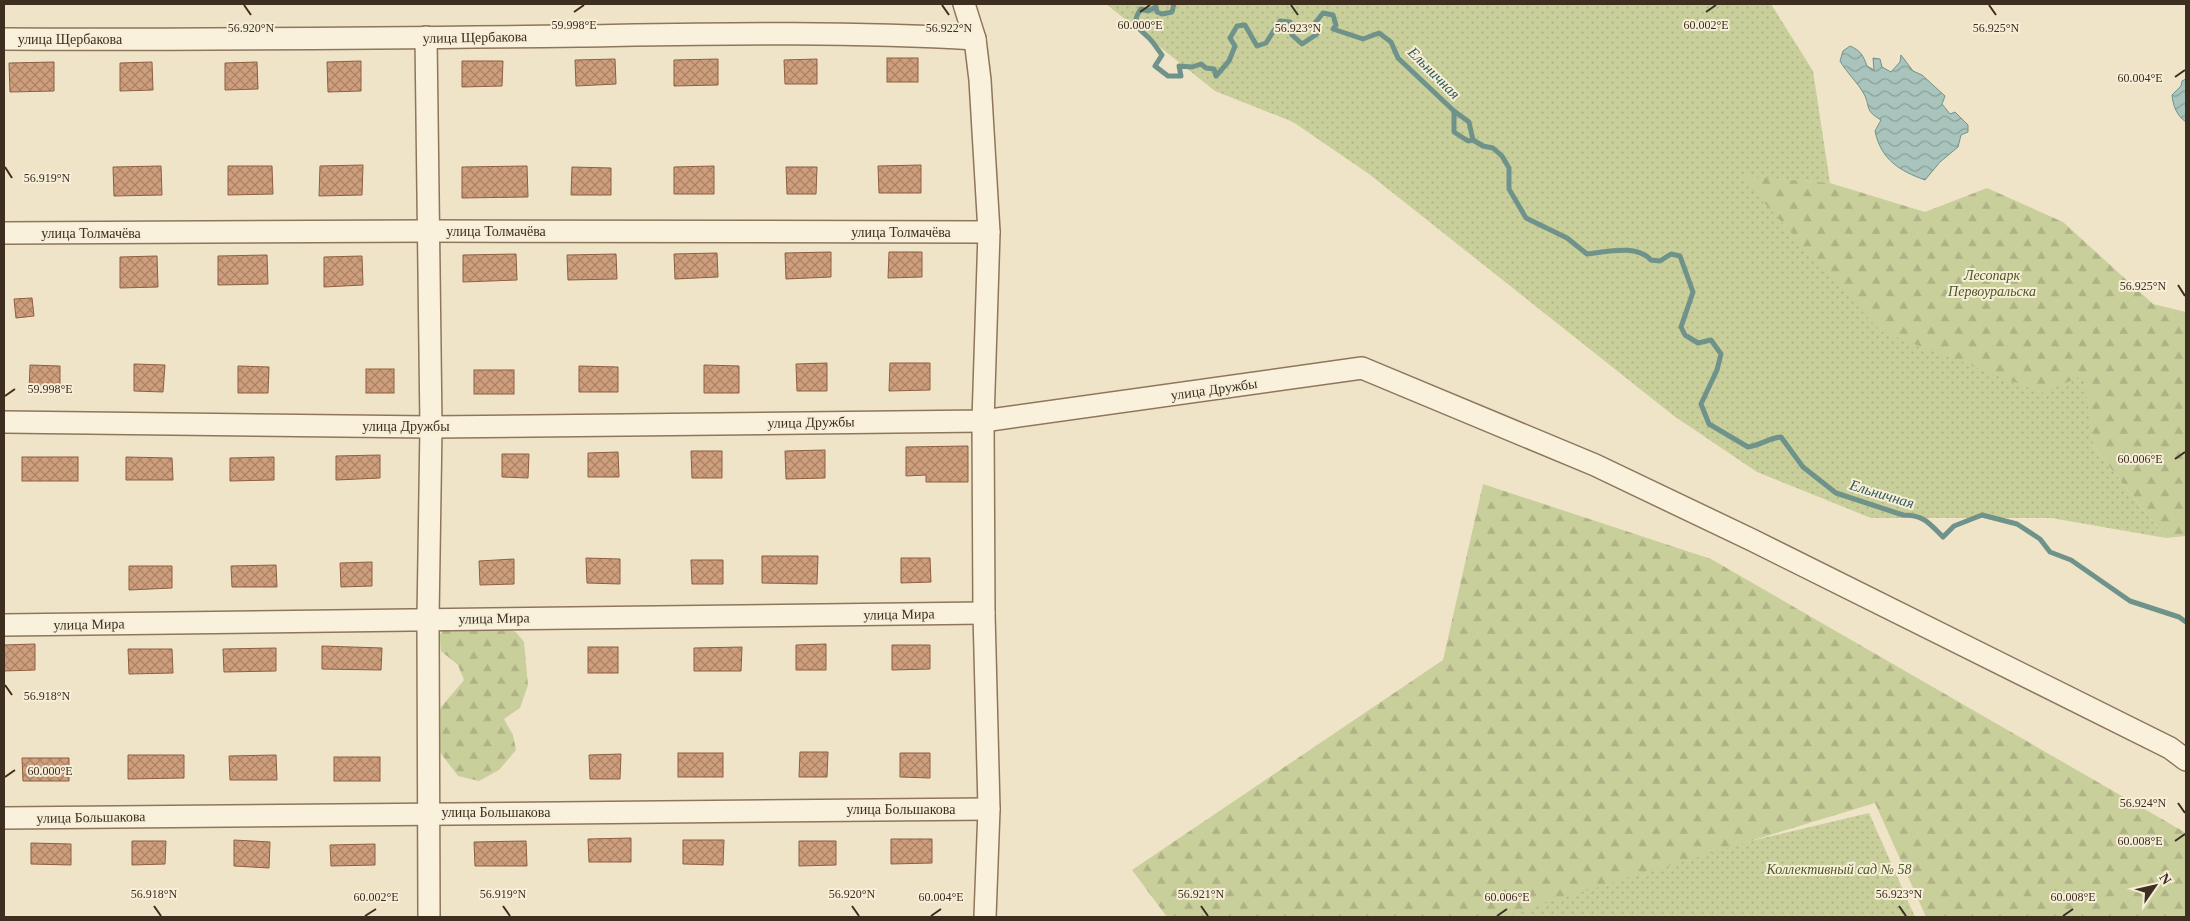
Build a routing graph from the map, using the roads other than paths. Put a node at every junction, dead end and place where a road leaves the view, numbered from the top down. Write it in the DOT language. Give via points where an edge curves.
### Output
graph roads {
  1 [pos="964,4"];
  2 [pos="426,37"];
  3 [pos="975,38"];
  4 [pos="4,39"];
  5 [pos="428,231"];
  6 [pos="989,232"];
  7 [pos="4,233"];
  8 [pos="983,421"];
  9 [pos="4,422"];
  10 [pos="431,426"];
  11 [pos="984,613"];
  12 [pos="428,619"];
  13 [pos="4,625"];
  14 [pos="2186,760"];
  15 [pos="989,809"];
  16 [pos="429,813"];
  17 [pos="4,818"];
  18 [pos="429,917"];
  19 [pos="985,917"];
  1 -- 3 [label="street"];
  2 -- 3 [label="street, улица Щербакова" via="916,35"];
  2 -- 4 [label="street, улица Щербакова"];
  2 -- 5 [label="street"];
  3 -- 6 [label="street"];
  5 -- 6 [label="street, улица Толмачёва"];
  5 -- 7 [label="street, улица Толмачёва"];
  5 -- 10 [label="street"];
  6 -- 8 [label="street"];
  8 -- 10 [label="street, улица Дружбы"];
  8 -- 11 [label="street"];
  8 -- 14 [label="street, улица Дружбы" via="1362,368 1595,465 2170,748"];
  9 -- 10 [label="street, улица Дружбы"];
  10 -- 12 [label="street"];
  11 -- 12 [label="street, улица Мира"];
  11 -- 15 [label="street"];
  12 -- 13 [label="street, улица Мира"];
  12 -- 16 [label="street"];
  15 -- 16 [label="street, улица Большакова"];
  15 -- 19 [label="street"];
  16 -- 17 [label="street, улица Большакова"];
  16 -- 18 [label="street"];
}
